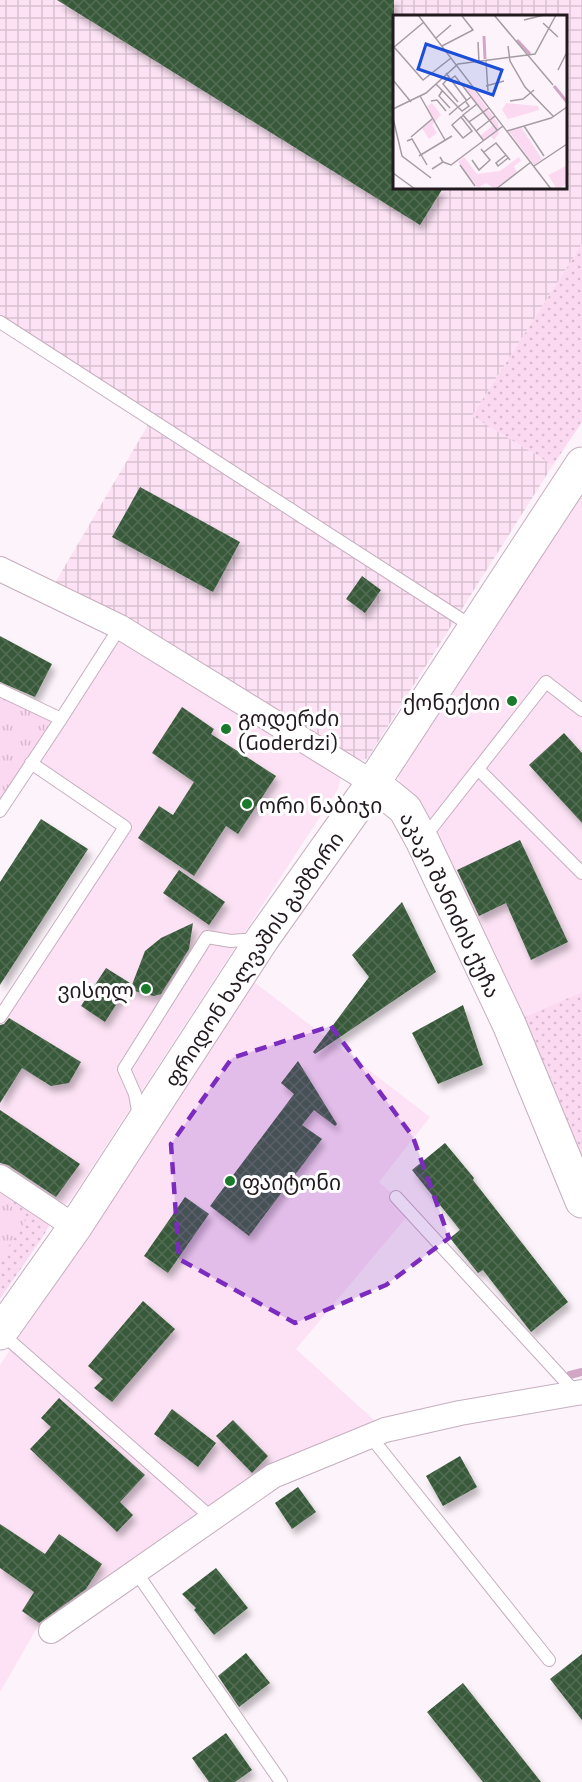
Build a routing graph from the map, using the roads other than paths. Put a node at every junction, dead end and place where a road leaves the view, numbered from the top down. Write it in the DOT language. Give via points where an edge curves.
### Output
graph roads {
  1 [pos="0,322"];
  2 [pos="582,464"];
  3 [pos="0,569"];
  4 [pos="120,627"];
  5 [pos="474,627"];
  6 [pos="0,690"];
  7 [pos="582,710"];
  8 [pos="62,720"];
  9 [pos="31,763"];
  10 [pos="478,769"];
  11 [pos="373,783"];
  12 [pos="0,811"];
  13 [pos="422,840"];
  14 [pos="582,873"];
  15 [pos="263,938"];
  16 [pos="0,1017"];
  17 [pos="141,1124"];
  18 [pos="0,1177"];
  19 [pos="396,1197"];
  20 [pos="582,1201"];
  21 [pos="75,1227"];
  22 [pos="0,1333"];
  23 [pos="579,1392"];
  24 [pos="370,1436"];
  25 [pos="213,1519"];
  26 [pos="136,1572"];
  27 [pos="51,1631"];
  28 [pos="549,1660"];
  29 [pos="281,1782"];
  1 -- 5 [label="lane"];
  2 -- 5 [label="main road, ფრიდონ ხალვაშის გამზირი"];
  3 -- 4 [label="street, აკაკი შანიძის ქუჩა"];
  4 -- 8 [label="lane"];
  4 -- 11 [label="street, აკაკი შანიძის ქუჩა"];
  5 -- 11 [label="main road, ფრიდონ ხალვაშის გამზირი"];
  6 -- 8 [label="lane"];
  7 -- 10 [label="lane" via="546,682"];
  8 -- 9 [label="lane"];
  9 -- 12 [label="lane"];
  9 -- 16 [label="lane" via="125,827"];
  10 -- 13 [label="lane"];
  10 -- 14 [label="lane"];
  11 -- 13 [label="main road, აკაკი შანიძის ქუჩა" via="405,809"];
  11 -- 15 [label="main road, ფრიდონ ხალვაშის გამზირი"];
  13 -- 20 [label="main road, აკაკი შანიძის ქუჩა" via="510,1024"];
  15 -- 17 [label="main road, ფრიდონ ხალვაშის გამზირი"];
  15 -- 17 [label="lane" via="231,941 207,937 124,1069 135,1094"];
  17 -- 21 [label="main road, ფრიდონ ხალვაშის გამზირი"];
  18 -- 21 [label="street"];
  19 -- 23 [label="lane"];
  21 -- 22 [label="main road, ფრიდონ ხალვაშის გამზირი"];
  22 -- 25 [label="lane"];
  23 -- 24 [label="street" via="460,1413"];
  24 -- 25 [label="street" via="273,1476"];
  24 -- 28 [label="lane"];
  25 -- 26 [label="street"];
  26 -- 27 [label="street"];
  26 -- 29 [label="lane"];
}
